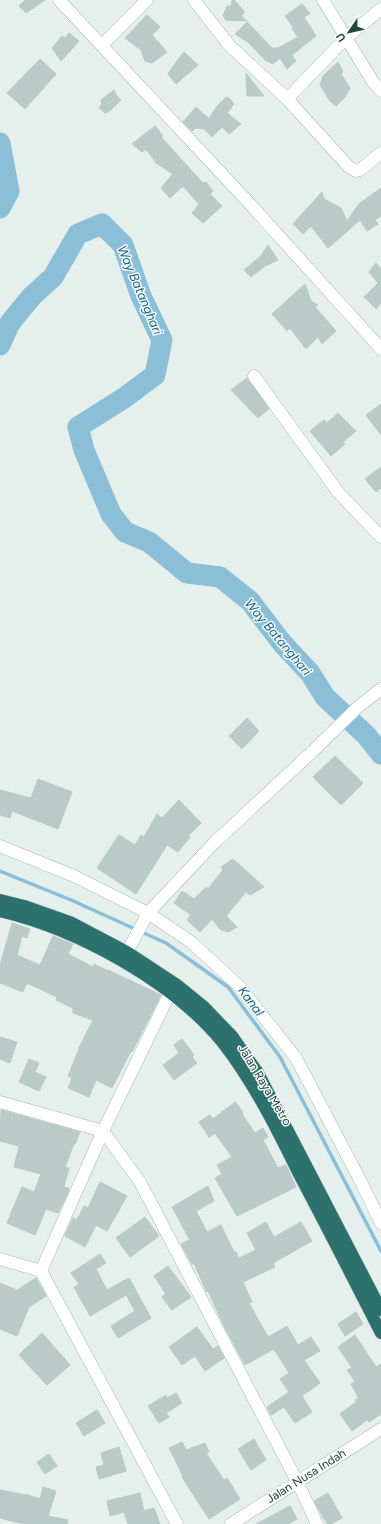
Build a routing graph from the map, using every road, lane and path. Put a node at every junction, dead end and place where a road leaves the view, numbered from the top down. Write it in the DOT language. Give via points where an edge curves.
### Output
graph roads {
  1 [pos="59,0"];
  2 [pos="147,0"];
  3 [pos="194,0"];
  4 [pos="322,0"];
  5 [pos="381,9"];
  6 [pos="346,37"];
  7 [pos="102,45"];
  8 [pos="381,91"];
  9 [pos="287,99"];
  10 [pos="381,153"];
  11 [pos="381,349"];
  12 [pos="254,376"];
  13 [pos="381,537"];
  14 [pos="381,689"];
  15 [pos="0,846"];
  16 [pos="0,900"];
  17 [pos="0,911"];
  18 [pos="146,918"];
  19 [pos="127,952"];
  20 [pos="170,993"];
  21 [pos="0,1102"];
  22 [pos="104,1131"];
  23 [pos="311,1186"];
  24 [pos="381,1224"];
  25 [pos="0,1259"];
  26 [pos="42,1271"];
  27 [pos="381,1310"];
  28 [pos="381,1333"];
  29 [pos="381,1429"];
  30 [pos="297,1481"];
  31 [pos="177,1524"];
  32 [pos="231,1524"];
  33 [pos="317,1524"];
  1 -- 7 [label="street"];
  2 -- 7 [label="street"];
  3 -- 9 [label="street" via="229,45"];
  4 -- 6 [label="street"];
  5 -- 6 [label="street"];
  6 -- 8 [label="street"];
  6 -- 9 [label="street"];
  7 -- 11 [label="street"];
  9 -- 10 [label="street" via="352,170 360,170"];
  12 -- 13 [label="street" via="338,492"];
  14 -- 18 [label="street" via="335,728 214,843"];
  15 -- 18 [label="street" via="74,876"];
  16 -- 19 [label="highway" via="72,923"];
  17 -- 20 [label="highway, Jalan Raya Metro" via="22,916 68,933 123,961"];
  18 -- 19 [label="street"];
  18 -- 24 [label="street" via="191,942 239,986 296,1058"];
  19 -- 23 [label="highway" via="177,985 204,1007 232,1036 258,1073"];
  20 -- 22 [label="street"];
  20 -- 23 [label="highway, Jalan Raya Metro" via="197,1015 223,1043 248,1079"];
  21 -- 22 [label="street"];
  22 -- 26 [label="street"];
  22 -- 30 [label="street" via="140,1182"];
  23 -- 27 [label="highway"];
  23 -- 28 [label="highway, Jalan Raya Metro"];
  25 -- 26 [label="street"];
  26 -- 31 [label="street"];
  29 -- 30 [label="street, Jalan Nusa Indah"];
  30 -- 32 [label="street, Jalan Nusa Indah"];
  30 -- 33 [label="street"];
}
